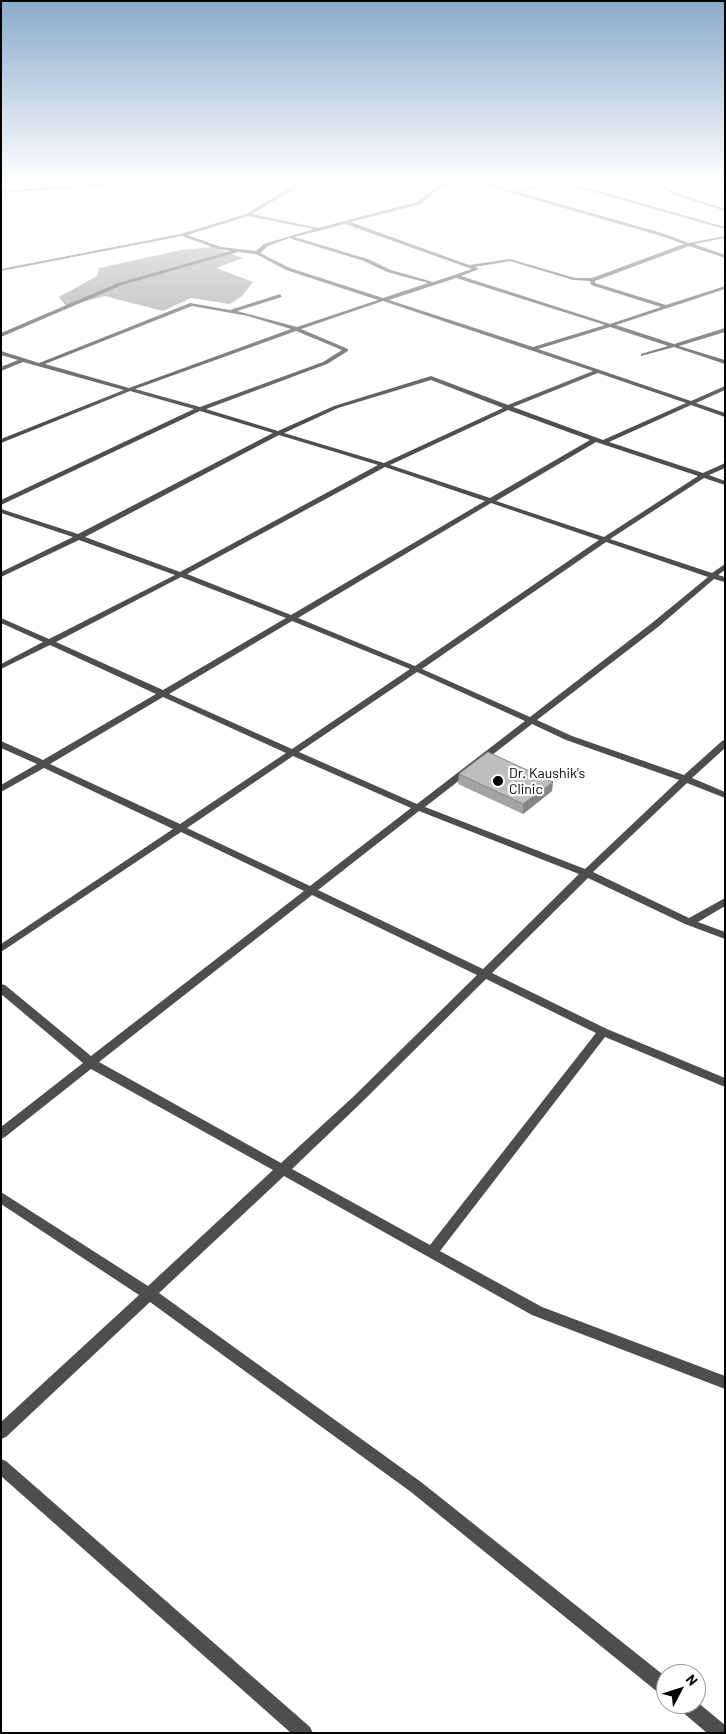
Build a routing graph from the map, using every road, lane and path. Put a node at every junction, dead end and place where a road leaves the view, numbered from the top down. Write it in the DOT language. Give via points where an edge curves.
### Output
graph roads {
  1 [pos="52,260"];
  2 [pos="205,260"];
  3 [pos="270,260"];
  4 [pos="366,260"];
  5 [pos="451,260"];
  6 [pos="646,260"];
  7 [pos="468,266"];
  8 [pos="1,270"];
  9 [pos="456,276"];
  10 [pos="592,280"];
  11 [pos="434,283"];
  12 [pos="725,287"];
  13 [pos="280,296"];
  14 [pos="382,299"];
  15 [pos="666,307"];
  16 [pos="231,311"];
  17 [pos="609,326"];
  18 [pos="294,328"];
  19 [pos="725,330"];
  20 [pos="1,335"];
  21 [pos="676,345"];
  22 [pos="532,349"];
  23 [pos="1,353"];
  24 [pos="643,355"];
  25 [pos="23,360"];
  26 [pos="725,362"];
  27 [pos="39,365"];
  28 [pos="1,369"];
  29 [pos="599,371"];
  30 [pos="725,388"];
  31 [pos="130,389"];
  32 [pos="691,403"];
  33 [pos="509,408"];
  34 [pos="200,409"];
  35 [pos="725,414"];
  36 [pos="278,432"];
  37 [pos="1,441"];
  38 [pos="600,441"];
  39 [pos="384,465"];
  40 [pos="725,465"];
  41 [pos="703,476"];
  42 [pos="725,484"];
  43 [pos="491,501"];
  44 [pos="1,503"];
  45 [pos="1,511"];
  46 [pos="79,537"];
  47 [pos="605,540"];
  48 [pos="725,566"];
  49 [pos="1,575"];
  50 [pos="180,575"];
  51 [pos="713,576"];
  52 [pos="725,580"];
  53 [pos="292,618"];
  54 [pos="1,620"];
  55 [pos="50,642"];
  56 [pos="1,668"];
  57 [pos="416,669"];
  58 [pos="163,694"];
  59 [pos="532,721"];
  60 [pos="725,742"];
  61 [pos="1,744"];
  62 [pos="293,753"];
  63 [pos="43,765"];
  64 [pos="686,779"];
  65 [pos="1,789"];
  66 [pos="725,795"];
  67 [pos="419,808"];
  68 [pos="180,829"];
  69 [pos="588,874"];
  70 [pos="312,890"];
  71 [pos="725,901"];
  72 [pos="689,922"];
  73 [pos="725,936"];
  74 [pos="1,949"];
  75 [pos="485,975"];
  76 [pos="1,988"];
  77 [pos="602,1032"];
  78 [pos="91,1063"];
  79 [pos="725,1083"];
  80 [pos="1,1134"];
  81 [pos="282,1170"];
  82 [pos="1,1197"];
  83 [pos="432,1253"];
  84 [pos="149,1294"];
  85 [pos="725,1383"];
  86 [pos="1,1432"];
  87 [pos="1,1466"];
  88 [pos="656,1680"];
  89 [pos="698,1714"];
  90 [pos="304,1733"];
  91 [pos="721,1733"];
  1 -- 8 [label="street"];
  2 -- 20 [label="street" via="120,284"];
  3 -- 14 [label="street" via="288,269"];
  4 -- 11 [label="street" via="390,271"];
  5 -- 7 [label="street"];
  6 -- 10 [label="street"];
  7 -- 9 [label="street" via="477,269"];
  7 -- 10 [label="street" via="510,260 575,279"];
  9 -- 11 [label="street"];
  9 -- 17 [label="street"];
  10 -- 15 [label="street" via="592,284"];
  11 -- 14 [label="street"];
  12 -- 15 [label="street"];
  13 -- 16 [label="street"];
  14 -- 18 [label="street"];
  14 -- 22 [label="street"];
  15 -- 17 [label="street"];
  16 -- 18 [label="street"];
  16 -- 27 [label="street" via="192,304"];
  17 -- 21 [label="street"];
  17 -- 22 [label="street"];
  18 -- 31 [label="street"];
  18 -- 34 [label="street" via="346,350 325,363"];
  19 -- 21 [label="street"];
  21 -- 24 [label="street"];
  21 -- 26 [label="street"];
  22 -- 29 [label="street"];
  23 -- 25 [label="street"];
  25 -- 27 [label="street"];
  25 -- 28 [label="street"];
  27 -- 31 [label="street"];
  29 -- 32 [label="street"];
  29 -- 33 [label="street"];
  30 -- 32 [label="street"];
  31 -- 34 [label="street"];
  31 -- 37 [label="street"];
  32 -- 35 [label="street"];
  32 -- 38 [label="street"];
  33 -- 36 [label="street" via="431,378 336,407"];
  33 -- 38 [label="street"];
  33 -- 39 [label="street"];
  34 -- 36 [label="street"];
  34 -- 44 [label="street"];
  36 -- 39 [label="street"];
  36 -- 46 [label="street"];
  38 -- 41 [label="street"];
  38 -- 43 [label="street"];
  39 -- 43 [label="street"];
  39 -- 50 [label="street"];
  40 -- 41 [label="street"];
  41 -- 42 [label="street"];
  41 -- 47 [label="street"];
  43 -- 47 [label="street"];
  43 -- 53 [label="street"];
  45 -- 46 [label="street"];
  46 -- 49 [label="street"];
  46 -- 50 [label="street"];
  47 -- 51 [label="street"];
  47 -- 57 [label="street"];
  48 -- 51 [label="street"];
  50 -- 53 [label="street"];
  50 -- 55 [label="street"];
  51 -- 52 [label="street"];
  51 -- 59 [label="street"];
  53 -- 57 [label="street"];
  53 -- 58 [label="street"];
  54 -- 55 [label="street"];
  55 -- 56 [label="street"];
  55 -- 58 [label="street"];
  57 -- 59 [label="street"];
  57 -- 62 [label="street"];
  58 -- 62 [label="street"];
  58 -- 63 [label="street"];
  59 -- 64 [label="street" via="569,738"];
  59 -- 67 [label="street"];
  60 -- 64 [label="street"];
  61 -- 63 [label="street"];
  62 -- 67 [label="street"];
  62 -- 68 [label="street"];
  63 -- 65 [label="street"];
  63 -- 68 [label="street"];
  64 -- 66 [label="street"];
  64 -- 69 [label="street"];
  67 -- 69 [label="street"];
  67 -- 70 [label="street"];
  68 -- 70 [label="street"];
  68 -- 74 [label="street"];
  69 -- 72 [label="street"];
  69 -- 75 [label="street"];
  70 -- 75 [label="street"];
  70 -- 78 [label="street"];
  71 -- 72 [label="street"];
  72 -- 73 [label="street"];
  75 -- 77 [label="street"];
  75 -- 81 [label="street"];
  76 -- 78 [label="street"];
  77 -- 79 [label="street"];
  77 -- 83 [label="street"];
  78 -- 80 [label="street"];
  78 -- 81 [label="street"];
  81 -- 83 [label="street"];
  81 -- 84 [label="street"];
  82 -- 84 [label="street"];
  83 -- 85 [label="street" via="537,1311"];
  84 -- 86 [label="street"];
  84 -- 88 [label="street" via="416,1487"];
  87 -- 90 [label="street"];
  89 -- 91 [label="street"];
}
